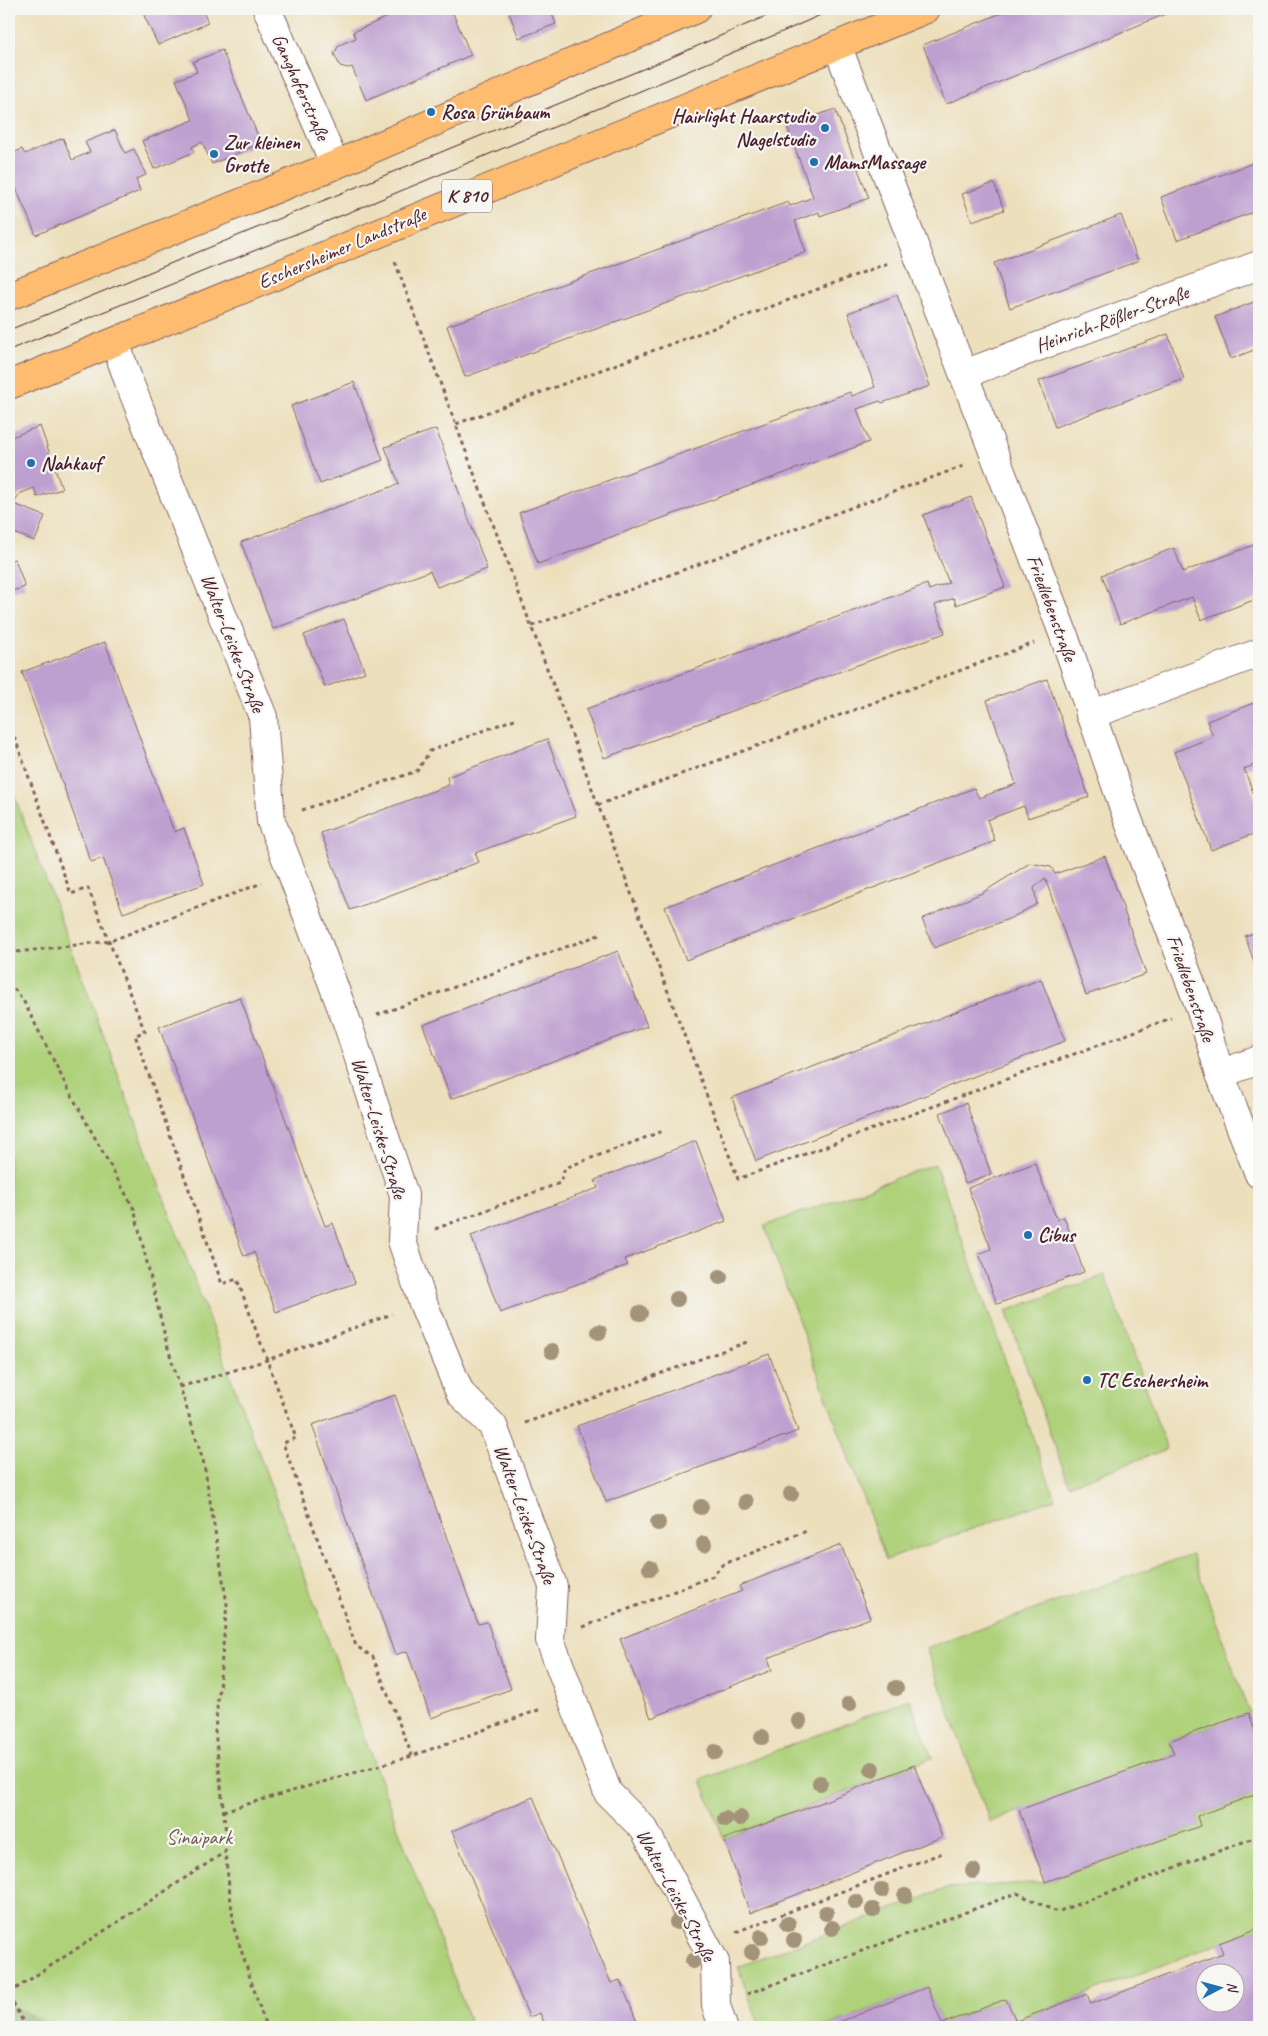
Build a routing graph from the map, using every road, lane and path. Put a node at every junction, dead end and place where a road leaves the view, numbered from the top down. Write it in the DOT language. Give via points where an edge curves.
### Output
graph roads {
  1 [pos="267,9"];
  2 [pos="696,9"];
  3 [pos="926,9"];
  4 [pos="837,45"];
  5 [pos="335,165"];
  6 [pos="917,253"];
  7 [pos="394,259"];
  8 [pos="1259,265"];
  9 [pos="9,296"];
  10 [pos="115,342"];
  11 [pos="964,374"];
  12 [pos="9,385"];
  13 [pos="456,424"];
  14 [pos="994,454"];
  15 [pos="532,626"];
  16 [pos="1063,633"];
  17 [pos="1259,653"];
  18 [pos="1090,715"];
  19 [pos="517,718"];
  20 [pos="9,722"];
  21 [pos="598,805"];
  22 [pos="271,821"];
  23 [pos="291,871"];
  24 [pos="599,934"];
  25 [pos="110,941"];
  26 [pos="9,953"];
  27 [pos="9,982"];
  28 [pos="1200,1007"];
  29 [pos="348,1025"];
  30 [pos="1259,1060"];
  31 [pos="1220,1074"];
  32 [pos="664,1131"];
  33 [pos="1259,1174"];
  34 [pos="402,1241"];
  35 [pos="423,1302"];
  36 [pos="747,1342"];
  37 [pos="267,1360"];
  38 [pos="180,1386"];
  39 [pos="496,1434"];
  40 [pos="809,1530"];
  41 [pos="550,1640"];
  42 [pos="572,1698"];
  43 [pos="412,1756"];
  44 [pos="223,1811"];
  45 [pos="1259,1836"];
  46 [pos="225,1852"];
  47 [pos="945,1852"];
  48 [pos="706,1944"];
  49 [pos="9,1994"];
  50 [pos="719,2016"];
  51 [pos="26,2027"];
  52 [pos="266,2027"];
  1 -- 5 [label="street, Ganghoferstraße"];
  2 -- 5 [label="main road"];
  3 -- 4 [label="main road, Eschersheimer Landstraße / K 810"];
  4 -- 6 [label="street, Friedlebenstraße"];
  4 -- 10 [label="main road, Eschersheimer Landstraße / K 810"];
  5 -- 9 [label="main road"];
  6 -- 11 [label="street, Friedlebenstraße"];
  6 -- 13 [label="path"];
  7 -- 13 [label="path"];
  8 -- 11 [label="street, Heinrich-Rößler-Straße"];
  10 -- 12 [label="main road, Eschersheimer Landstraße / K 810"];
  10 -- 22 [label="street, Walter-Leiske-Straße" via="263,717"];
  11 -- 14 [label="street, Friedlebenstraße"];
  13 -- 15 [label="path"];
  14 -- 15 [label="path"];
  14 -- 16 [label="street, Friedlebenstraße"];
  15 -- 21 [label="path"];
  16 -- 18 [label="street, Friedlebenstraße"];
  16 -- 21 [label="path"];
  17 -- 18 [label="street"];
  18 -- 28 [label="street, Friedlebenstraße"];
  19 -- 22 [label="path" via="430,751 417,771"];
  20 -- 25 [label="path" via="71,894 88,888"];
  21 -- 28 [label="path" via="738,1179"];
  22 -- 23 [label="street, Walter-Leiske-Straße"];
  23 -- 25 [label="path"];
  23 -- 29 [label="street, Walter-Leiske-Straße"];
  24 -- 29 [label="path"];
  25 -- 26 [label="path"];
  25 -- 37 [label="path" via="145,1032 135,1035 222,1284 237,1279"];
  27 -- 38 [label="path" via="24,1002 134,1209"];
  28 -- 31 [label="street, Friedlebenstraße"];
  29 -- 34 [label="street, Walter-Leiske-Straße" via="404,1195"];
  30 -- 31 [label="street"];
  31 -- 33 [label="street, Friedlebenstraße"];
  32 -- 34 [label="path" via="565,1168 560,1183"];
  34 -- 35 [label="street, Walter-Leiske-Straße"];
  35 -- 37 [label="path"];
  35 -- 39 [label="street, Walter-Leiske-Straße" via="460,1393 493,1426"];
  36 -- 39 [label="path"];
  37 -- 38 [label="path"];
  37 -- 43 [label="path" via="296,1438 283,1443 356,1646 373,1657"];
  38 -- 44 [label="path" via="204,1464 227,1604 216,1731"];
  39 -- 41 [label="street, Walter-Leiske-Straße" via="553,1586"];
  40 -- 41 [label="path" via="722,1565 713,1576"];
  41 -- 42 [label="street, Walter-Leiske-Straße"];
  42 -- 43 [label="path"];
  42 -- 48 [label="street, Walter-Leiske-Straße" via="608,1793 644,1829"];
  43 -- 44 [label="path"];
  44 -- 46 [label="path"];
  45 -- 50 [label="path" via="1057,1912 1017,1893"];
  46 -- 49 [label="path"];
  46 -- 52 [label="path" via="234,1928"];
  47 -- 48 [label="path"];
  48 -- 50 [label="street, Walter-Leiske-Straße" via="715,1962"];
  49 -- 51 [label="path"];
}
